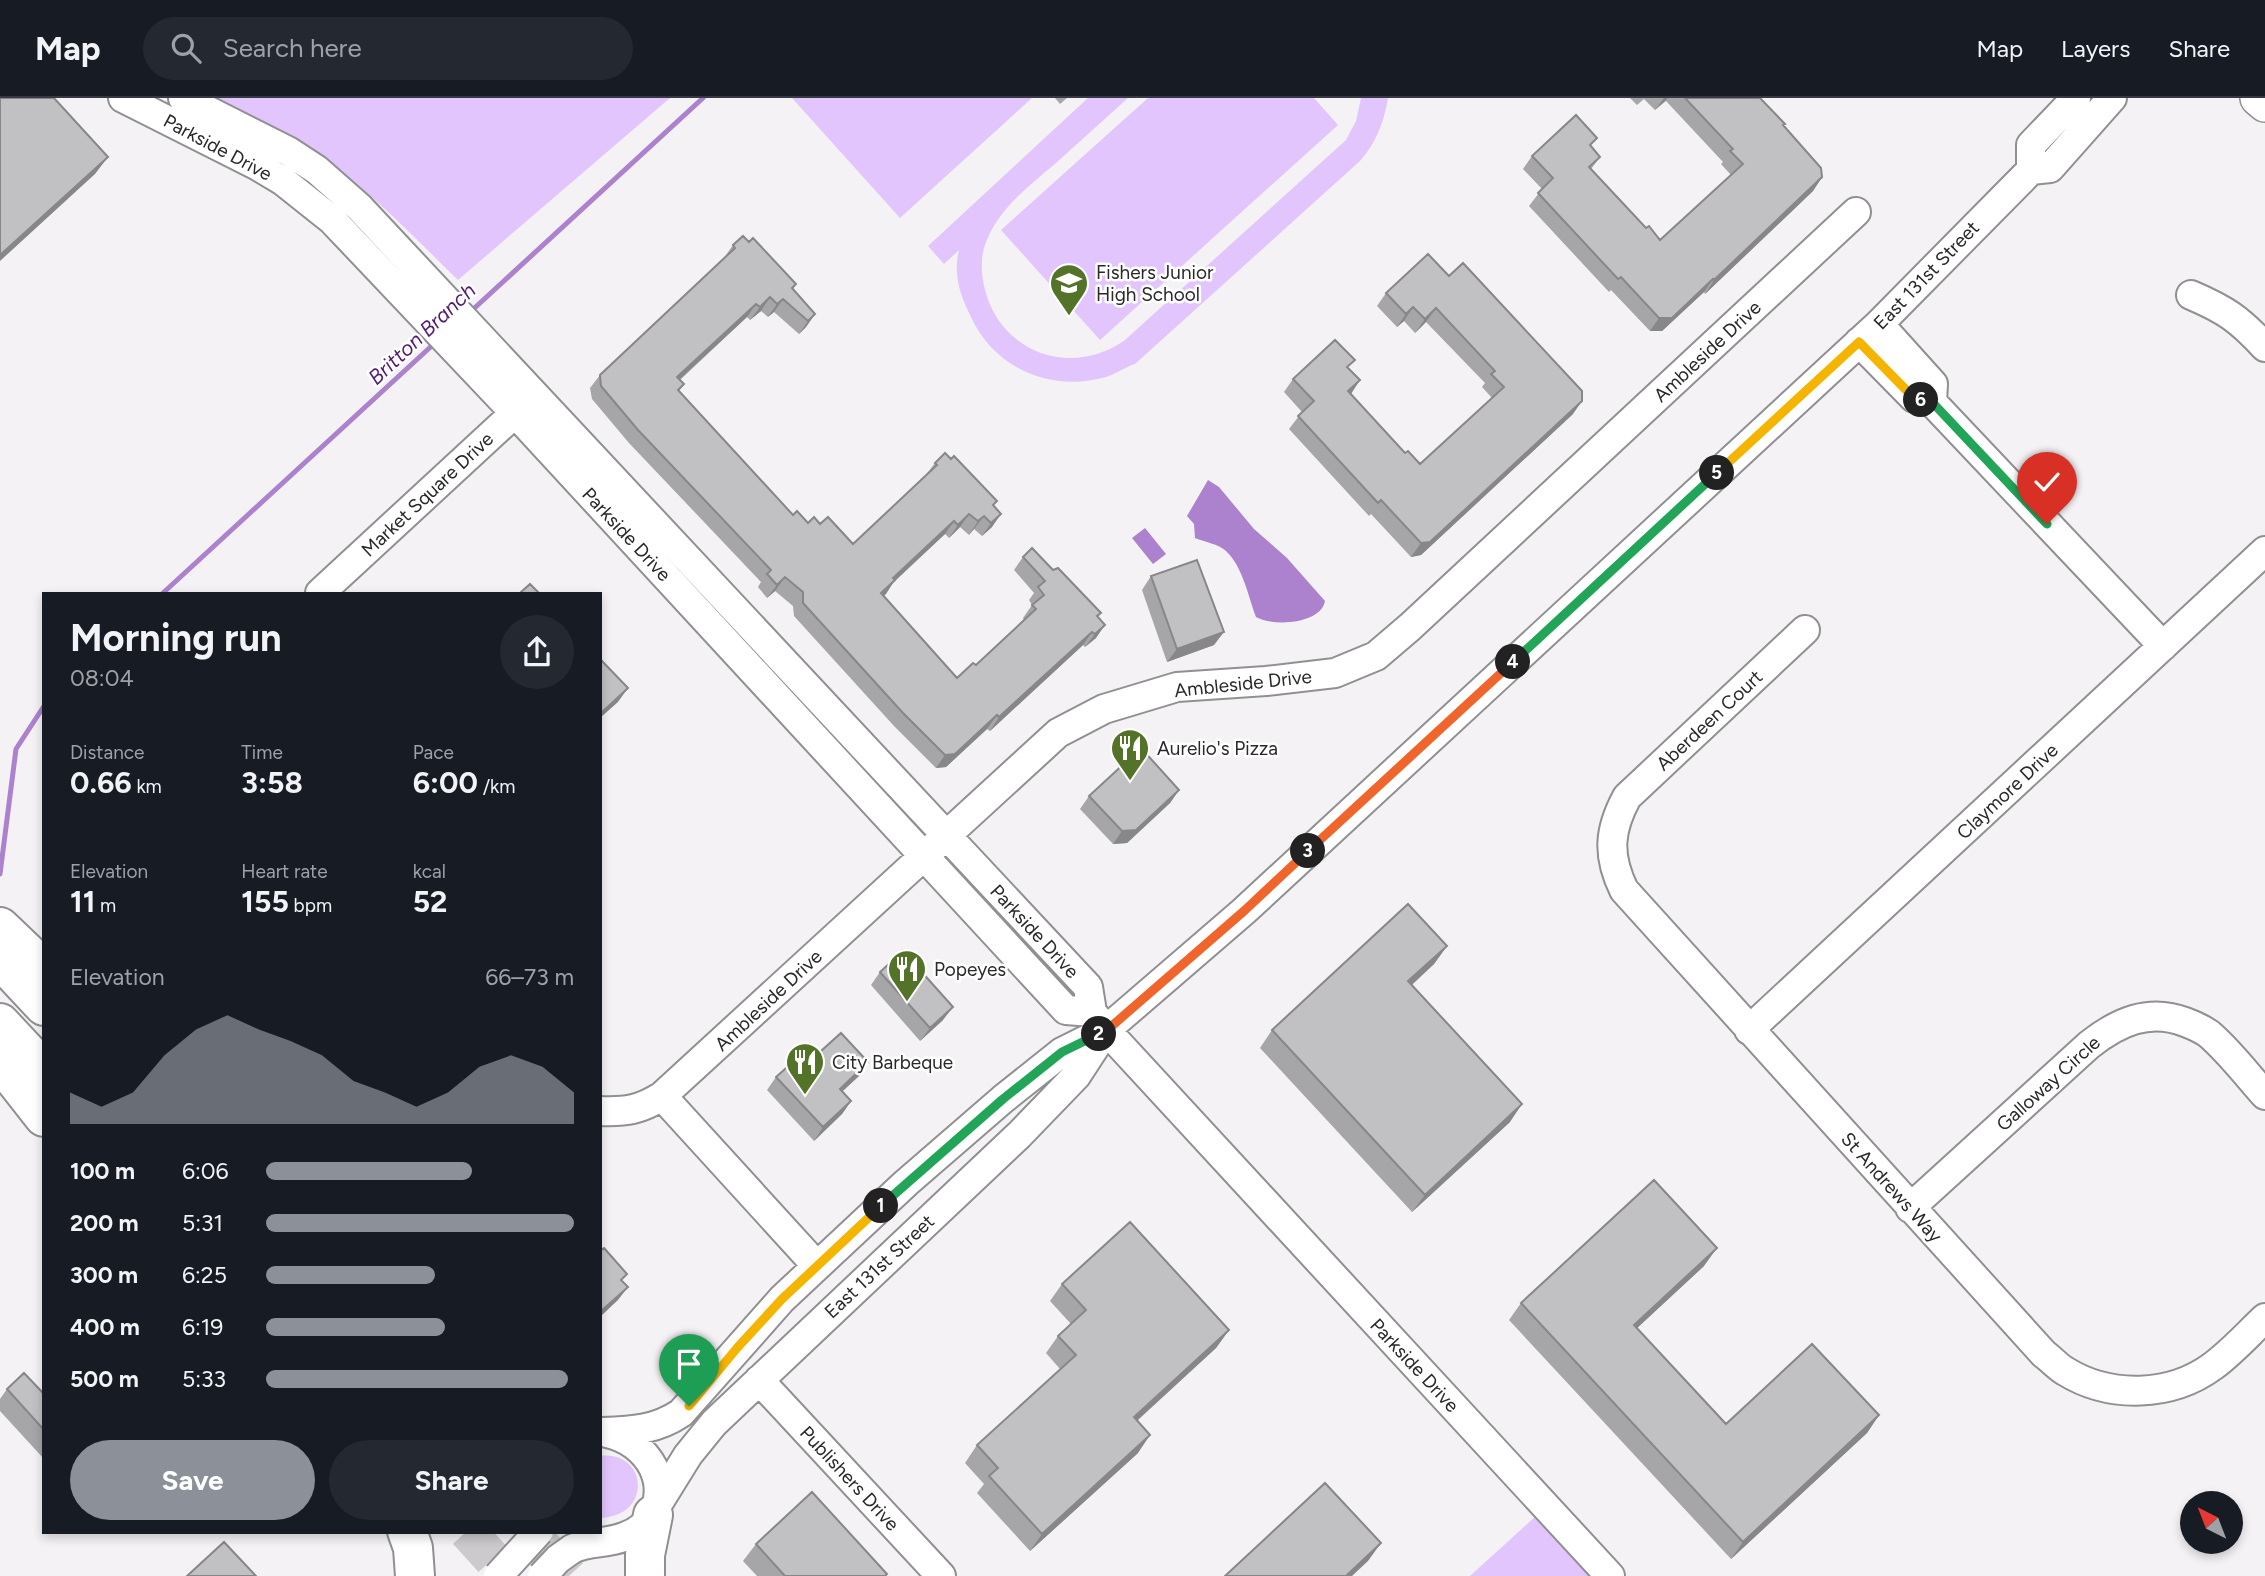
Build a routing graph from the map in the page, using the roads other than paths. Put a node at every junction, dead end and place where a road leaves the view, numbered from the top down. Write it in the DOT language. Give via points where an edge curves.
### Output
graph roads {
  1 [pos="123,98"];
  2 [pos="183,98"];
  3 [pos="2076,98"];
  4 [pos="2112,98"];
  5 [pos="2258,98"];
  6 [pos="2265,104"];
  7 [pos="2031,170"];
  8 [pos="1856,212"];
  9 [pos="2191,295"];
  10 [pos="434,307"];
  11 [pos="1869,333"];
  12 [pos="2265,347"];
  13 [pos="525,404"];
  14 [pos="2265,551"];
  15 [pos="321,592"];
  16 [pos="1805,630"];
  17 [pos="2162,646"];
  18 [pos="1619,813"];
  19 [pos="947,837"];
  20 [pos="925,856"];
  21 [pos="0,927"];
  22 [pos="0,959"];
  23 [pos="42,967"];
  24 [pos="42,1004"];
  25 [pos="1099,1021"];
  26 [pos="0,1023"];
  27 [pos="1749,1030"];
  28 [pos="0,1061"];
  29 [pos="42,1068"];
  30 [pos="2265,1095"];
  31 [pos="662,1096"];
  32 [pos="603,1111"];
  33 [pos="42,1114"];
  34 [pos="1910,1208"];
  35 [pos="817,1266"];
  36 [pos="2265,1318"];
  37 [pos="759,1380"];
  38 [pos="602,1432"];
  39 [pos="655,1510"];
  40 [pos="408,1534"];
  41 [pos="535,1534"];
  42 [pos="415,1576"];
  43 [pos="498,1576"];
  44 [pos="542,1576"];
  45 [pos="645,1576"];
  46 [pos="941,1576"];
  47 [pos="1610,1576"];
  1 -- 10 [label="street, Parkside Drive" via="282,181"];
  2 -- 10 [label="street, Parkside Drive" via="317,170 359,207"];
  3 -- 7 [label="street" via="2031,145"];
  4 -- 7 [label="street, East 131st Street" via="2050,168"];
  5 -- 6 [label="main road"];
  7 -- 11 [label="street, East 131st Street"];
  8 -- 19 [label="street, Ambleside Drive" via="1376,656 1335,673 1177,687 1104,709 1058,733"];
  9 -- 12 [label="street" via="2234,316"];
  10 -- 13 [label="street, Parkside Drive"];
  11 -- 17 [label="street" via="1933,384 1932,402"];
  11 -- 25 [label="street, East 131st Street" via="1244,911"];
  13 -- 15 [label="street, Market Square Drive"];
  13 -- 19 [label="street, Parkside Drive"];
  13 -- 20 [label="street, Parkside Drive"];
  14 -- 17 [label="street, Claymore Drive"];
  16 -- 18 [label="street, Aberdeen Court" via="1627,797"];
  17 -- 27 [label="street, Claymore Drive"];
  18 -- 27 [label="street, St Andrews Way" via="1612,842 1624,890"];
  19 -- 20 [label="street, Ambleside Drive"];
  19 -- 25 [label="street, Parkside Drive" via="1088,987"];
  20 -- 25 [label="street, Parkside Drive" via="1066,1010"];
  20 -- 31 [label="street, Ambleside Drive"];
  21 -- 23 [label="highway"];
  22 -- 24 [label="highway"];
  25 -- 35 [label="street, East 131st Street" via="906,1183"];
  25 -- 37 [label="street, East 131st Street" via="1076,1076"];
  25 -- 47 [label="street, Parkside Drive"];
  26 -- 29 [label="highway"];
  27 -- 34 [label="street, St Andrews Way"];
  28 -- 33 [label="highway"];
  30 -- 34 [label="street, Galloway Circle" via="2209,1034 2177,1019 2133,1019 2090,1045"];
  31 -- 32 [label="street, Ambleside Drive" via="646,1107"];
  31 -- 35 [label="street"];
  34 -- 36 [label="street, St Andrews Way" via="2044,1354 2064,1371 2114,1390 2144,1391 2190,1379 2212,1366"];
  35 -- 38 [label="street, East 131st Street" via="750,1333 681,1413 649,1429"];
  37 -- 39 [label="street, East 131st Street" via="699,1440"];
  37 -- 46 [label="street, Publishers Drive"];
  38 -- 39 [label="street" via="624,1438 642,1451 654,1469 659,1490"];
  39 -- 44 [label="street, East 131st Street, bridge" via="640,1529 624,1538 572,1549"];
  39 -- 45 [label="highway"];
  40 -- 42 [label="highway"];
  41 -- 43 [label="street, bridge"];
}
